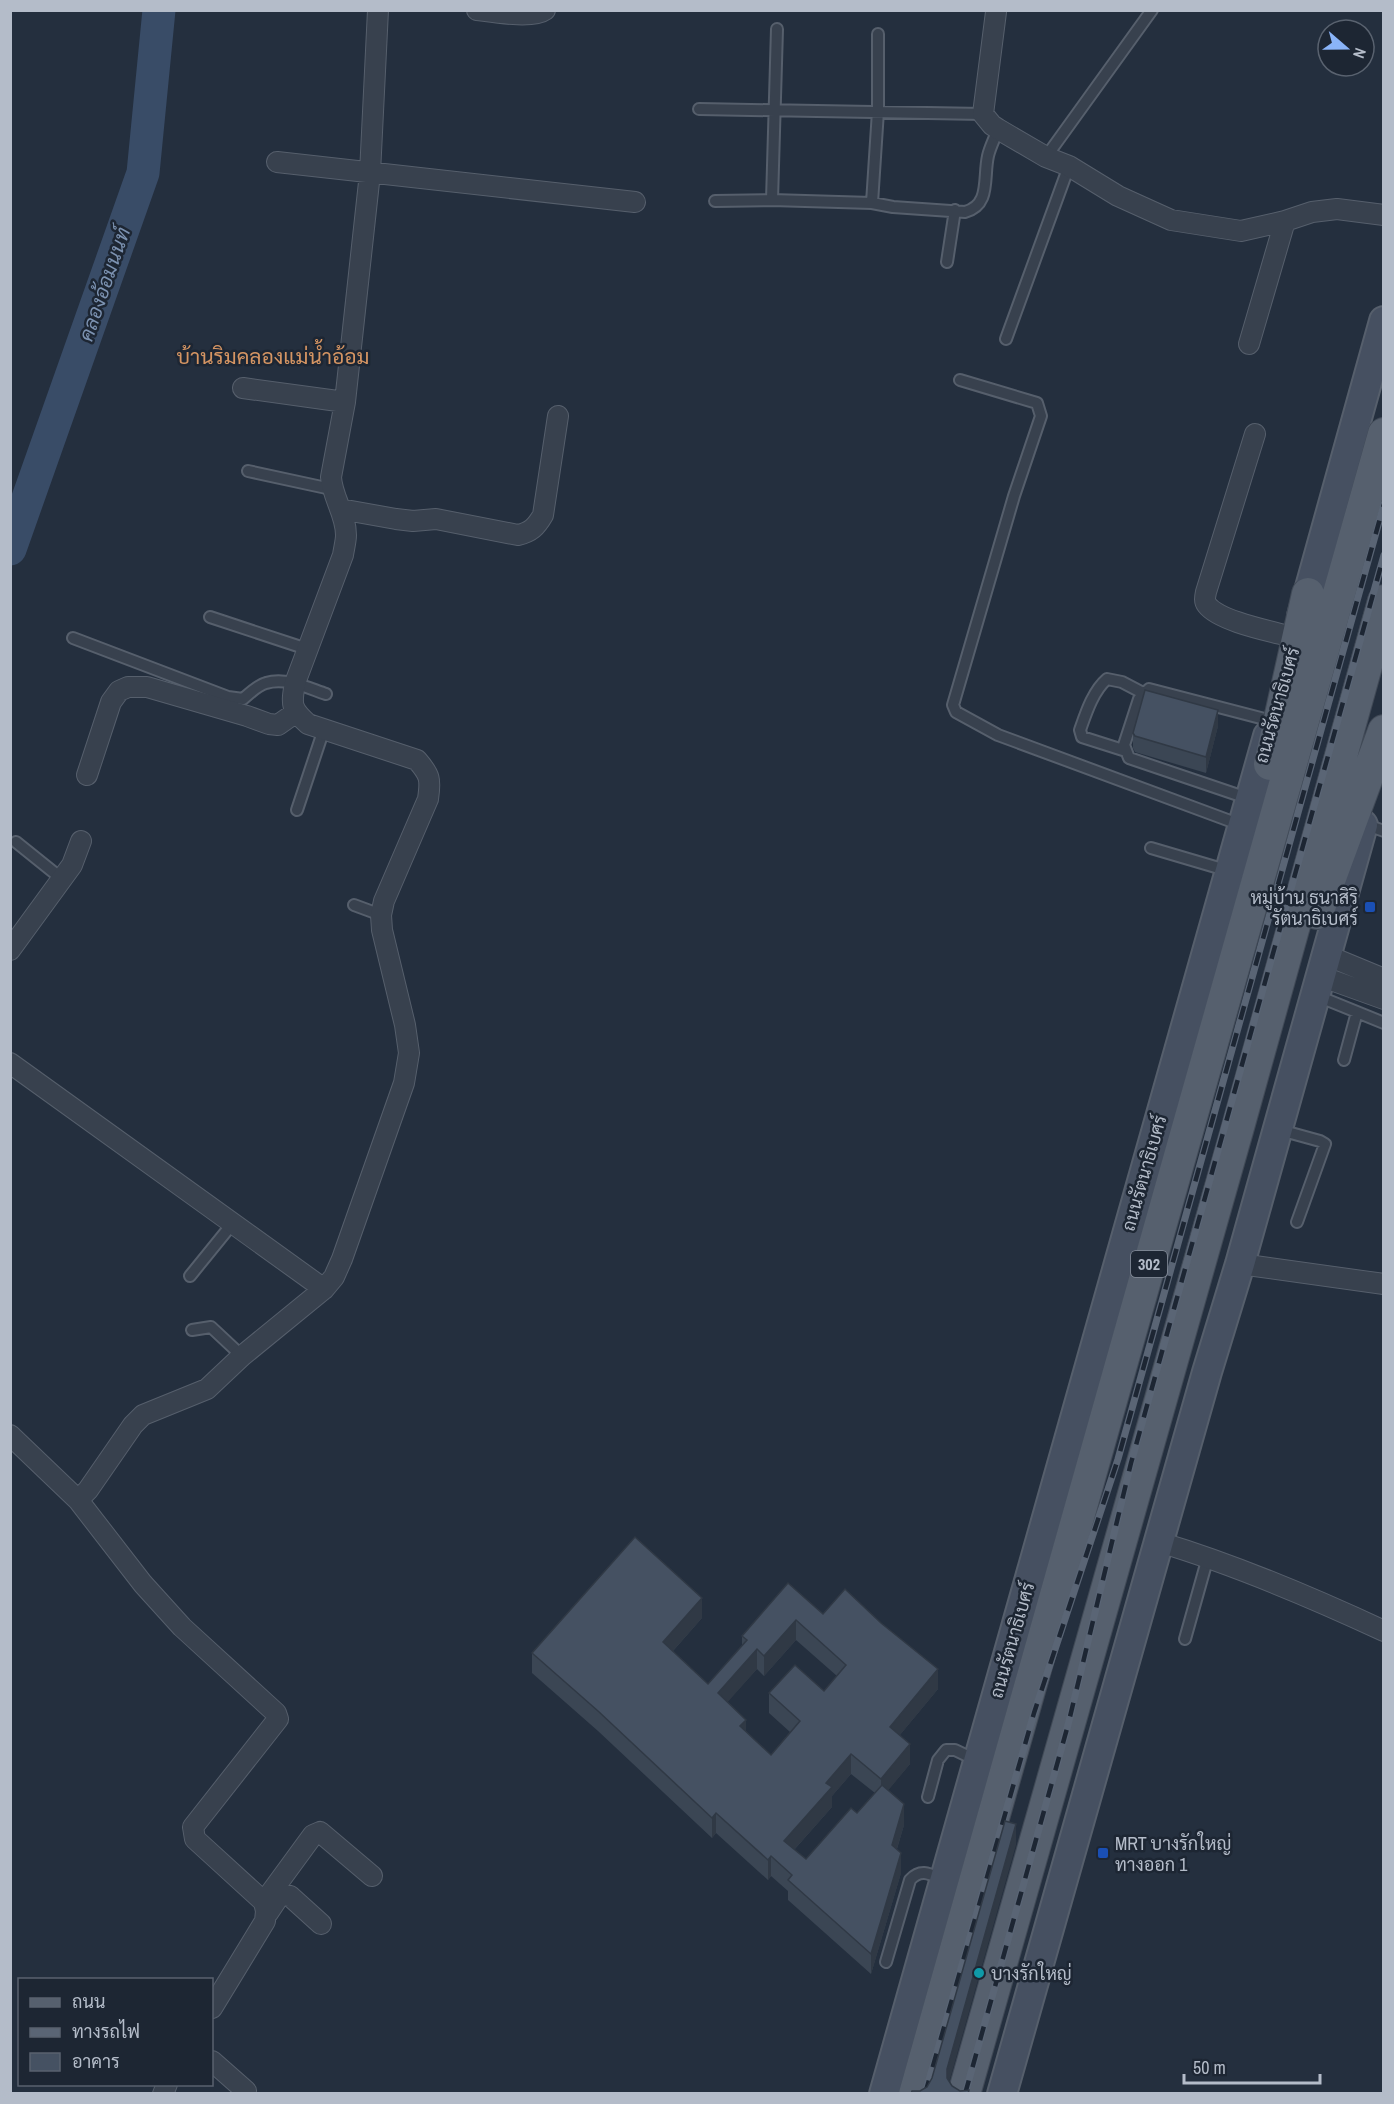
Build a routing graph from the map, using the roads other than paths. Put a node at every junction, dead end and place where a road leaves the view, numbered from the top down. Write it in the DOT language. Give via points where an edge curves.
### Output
graph roads {
  1 [pos="378,10"];
  2 [pos="477,10"];
  3 [pos="545,10"];
  4 [pos="1152,10"];
  5 [pos="996,12"];
  6 [pos="777,29"];
  7 [pos="878,34"];
  8 [pos="699,109"];
  9 [pos="774,110"];
  10 [pos="878,111"];
  11 [pos="983,114"];
  12 [pos="998,129"];
  13 [pos="1046,157"];
  14 [pos="277,162"];
  15 [pos="1069,166"];
  16 [pos="370,173"];
  17 [pos="772,200"];
  18 [pos="715,201"];
  19 [pos="635,202"];
  20 [pos="872,203"];
  21 [pos="955,210"];
  22 [pos="1383,215"];
  23 [pos="1286,221"];
  24 [pos="947,262"];
  25 [pos="1383,321"];
  26 [pos="1006,339"];
  27 [pos="1249,344"];
  28 [pos="960,380"];
  29 [pos="243,388"];
  30 [pos="345,402"];
  31 [pos="558,416"];
  32 [pos="1255,434"];
  33 [pos="1383,434"];
  34 [pos="248,471"];
  35 [pos="332,489"];
  36 [pos="340,508"];
  37 [pos="1308,594"];
  38 [pos="1383,602"];
  39 [pos="210,617"];
  40 [pos="73,638"];
  41 [pos="1296,638"];
  42 [pos="307,649"];
  43 [pos="295,684"];
  44 [pos="1143,693"];
  45 [pos="326,694"];
  46 [pos="295,713"];
  47 [pos="1272,721"];
  48 [pos="324,729"];
  49 [pos="1383,731"];
  50 [pos="1126,751"];
  51 [pos="1383,754"];
  52 [pos="87,775"];
  53 [pos="297,810"];
  54 [pos="1246,812"];
  55 [pos="1373,827"];
  56 [pos="81,841"];
  57 [pos="16,842"];
  58 [pos="1151,848"];
  59 [pos="1230,871"];
  60 [pos="62,879"];
  61 [pos="354,905"];
  62 [pos="381,915"];
  63 [pos="10,950"];
  64 [pos="1320,975"];
  65 [pos="1383,979"];
  66 [pos="1383,999"];
  67 [pos="1357,1012"];
  68 [pos="1383,1023"];
  69 [pos="1344,1060"];
  70 [pos="10,1063"];
  71 [pos="1192,1113"];
  72 [pos="1238,1127"];
  73 [pos="1277,1129"];
  74 [pos="1297,1222"];
  75 [pos="233,1223"];
  76 [pos="1240,1264"];
  77 [pos="190,1276"];
  78 [pos="1383,1284"];
  79 [pos="324,1289"];
  80 [pos="192,1330"];
  81 [pos="242,1356"];
  82 [pos="10,1435"];
  83 [pos="78,1500"];
  84 [pos="1159,1542"];
  85 [pos="1208,1557"];
  86 [pos="1383,1631"];
  87 [pos="1185,1639"];
  88 [pos="978,1761"];
  89 [pos="928,1797"];
  90 [pos="372,1875"];
  91 [pos="944,1880"];
  92 [pos="975,1882"];
  93 [pos="1021,1894"];
  94 [pos="265,1909"];
  95 [pos="321,1924"];
  96 [pos="886,1962"];
  97 [pos="213,2006"];
  98 [pos="213,2062"];
  99 [pos="246,2091"];
  100 [pos="884,2094"];
  101 [pos="898,2094"];
  102 [pos="915,2094"];
  103 [pos="964,2094"];
  104 [pos="982,2094"];
  105 [pos="1002,2094"];
  1 -- 16 [label="street"];
  2 -- 3 [label="street" via="540,14"];
  4 -- 13 [label="lane"];
  5 -- 11 [label="street"];
  6 -- 9 [label="lane"];
  7 -- 10 [label="lane"];
  8 -- 9 [label="lane"];
  9 -- 10 [label="lane"];
  9 -- 17 [label="lane"];
  10 -- 11 [label="lane"];
  10 -- 20 [label="lane"];
  11 -- 12 [label="street"];
  12 -- 13 [label="street"];
  12 -- 21 [label="lane" via="988,154 982,199 975,209"];
  13 -- 15 [label="street"];
  14 -- 16 [label="street"];
  15 -- 23 [label="street" via="1118,196 1171,220 1241,231"];
  15 -- 26 [label="lane"];
  16 -- 19 [label="street"];
  16 -- 30 [label="street"];
  17 -- 18 [label="lane"];
  17 -- 20 [label="lane"];
  20 -- 21 [label="lane"];
  21 -- 24 [label="lane"];
  22 -- 23 [label="street" via="1337,209"];
  23 -- 27 [label="street"];
  25 -- 37 [label="main road, ถนนรัตนาธิเบศร์ / 302"];
  28 -- 54 [label="lane" via="1037,403 1041,416 953,705 956,712 998,735"];
  29 -- 30 [label="street"];
  30 -- 35 [label="street" via="333,461"];
  31 -- 36 [label="street" via="543,515 529,532 518,535 436,519 413,521"];
  32 -- 41 [label="street" via="1205,600 1223,617"];
  33 -- 71 [label="main road, ถนนรัตนาธิเบศร์ / 302"];
  34 -- 35 [label="lane"];
  35 -- 36 [label="street"];
  36 -- 42 [label="street" via="346,534 342,555"];
  37 -- 41 [label="main road, ถนนรัตนาธิเบศร์ / 302"];
  37 -- 71 [label="main road"];
  38 -- 72 [label="main road"];
  39 -- 42 [label="lane"];
  40 -- 43 [label="lane" via="228,697 243,699 264,683 274,681"];
  41 -- 47 [label="main road, ถนนรัตนาธิเบศร์ / 302"];
  42 -- 43 [label="street"];
  43 -- 45 [label="lane"];
  43 -- 46 [label="street"];
  44 -- 47 [label="lane" via="1149,689"];
  44 -- 50 [label="lane" via="1124,745"];
  44 -- 50 [label="lane" via="1107,679 1086,712 1080,730 1082,737"];
  46 -- 48 [label="street" via="308,724"];
  46 -- 52 [label="street" via="278,725 268,724 147,687 128,687 111,702"];
  47 -- 54 [label="main road, ถนนรัตนาธิเบศร์ / 302"];
  48 -- 53 [label="lane"];
  48 -- 62 [label="street" via="417,760 431,782 428,799"];
  49 -- 72 [label="main road"];
  50 -- 54 [label="lane" via="1128,758"];
  51 -- 55 [label="main road"];
  54 -- 59 [label="main road, ถนนรัตนาธิเบศร์ / 302"];
  55 -- 64 [label="main road"];
  56 -- 60 [label="street"];
  57 -- 60 [label="lane"];
  58 -- 59 [label="lane"];
  59 -- 88 [label="main road, ถนนรัตนาธิเบศร์ / 302"];
  60 -- 63 [label="street"];
  61 -- 62 [label="lane"];
  62 -- 79 [label="street" via="409,1053 404,1083 342,1259"];
  64 -- 65 [label="street"];
  64 -- 66 [label="street"];
  64 -- 67 [label="lane"];
  64 -- 73 [label="main road"];
  67 -- 68 [label="lane"];
  67 -- 69 [label="lane"];
  70 -- 75 [label="street"];
  71 -- 92 [label="main road, ถนนรัตนาธิเบศร์ / 302"];
  72 -- 93 [label="main road"];
  73 -- 74 [label="lane" via="1324,1144"];
  73 -- 76 [label="main road"];
  75 -- 77 [label="lane"];
  75 -- 79 [label="street"];
  76 -- 78 [label="street"];
  76 -- 84 [label="main road"];
  79 -- 81 [label="street"];
  80 -- 81 [label="lane" via="212,1327"];
  81 -- 83 [label="street" via="207,1389 143,1415"];
  82 -- 83 [label="street"];
  83 -- 94 [label="street" via="182,1628 276,1713 278,1719 193,1827 195,1839"];
  84 -- 85 [label="street"];
  84 -- 105 [label="main road"];
  85 -- 86 [label="street"];
  85 -- 87 [label="lane"];
  88 -- 89 [label="lane" via="946,1750 938,1760"];
  88 -- 91 [label="main road, ถนนรัตนาธิเบศร์ / 302"];
  90 -- 94 [label="street" via="320,1832 313,1835"];
  91 -- 96 [label="lane" via="924,1872 910,1880"];
  91 -- 100 [label="main road, ถนนรัตนาธิเบศร์ / 302"];
  92 -- 101 [label="main road"];
  92 -- 102 [label="main road, ถนนรัตนาธิเบศร์ / 302"];
  93 -- 103 [label="main road"];
  93 -- 104 [label="main road"];
  94 -- 95 [label="street" via="278,1898 290,1896"];
  94 -- 97 [label="street" via="266,1921"];
  98 -- 99 [label="street"];
}
